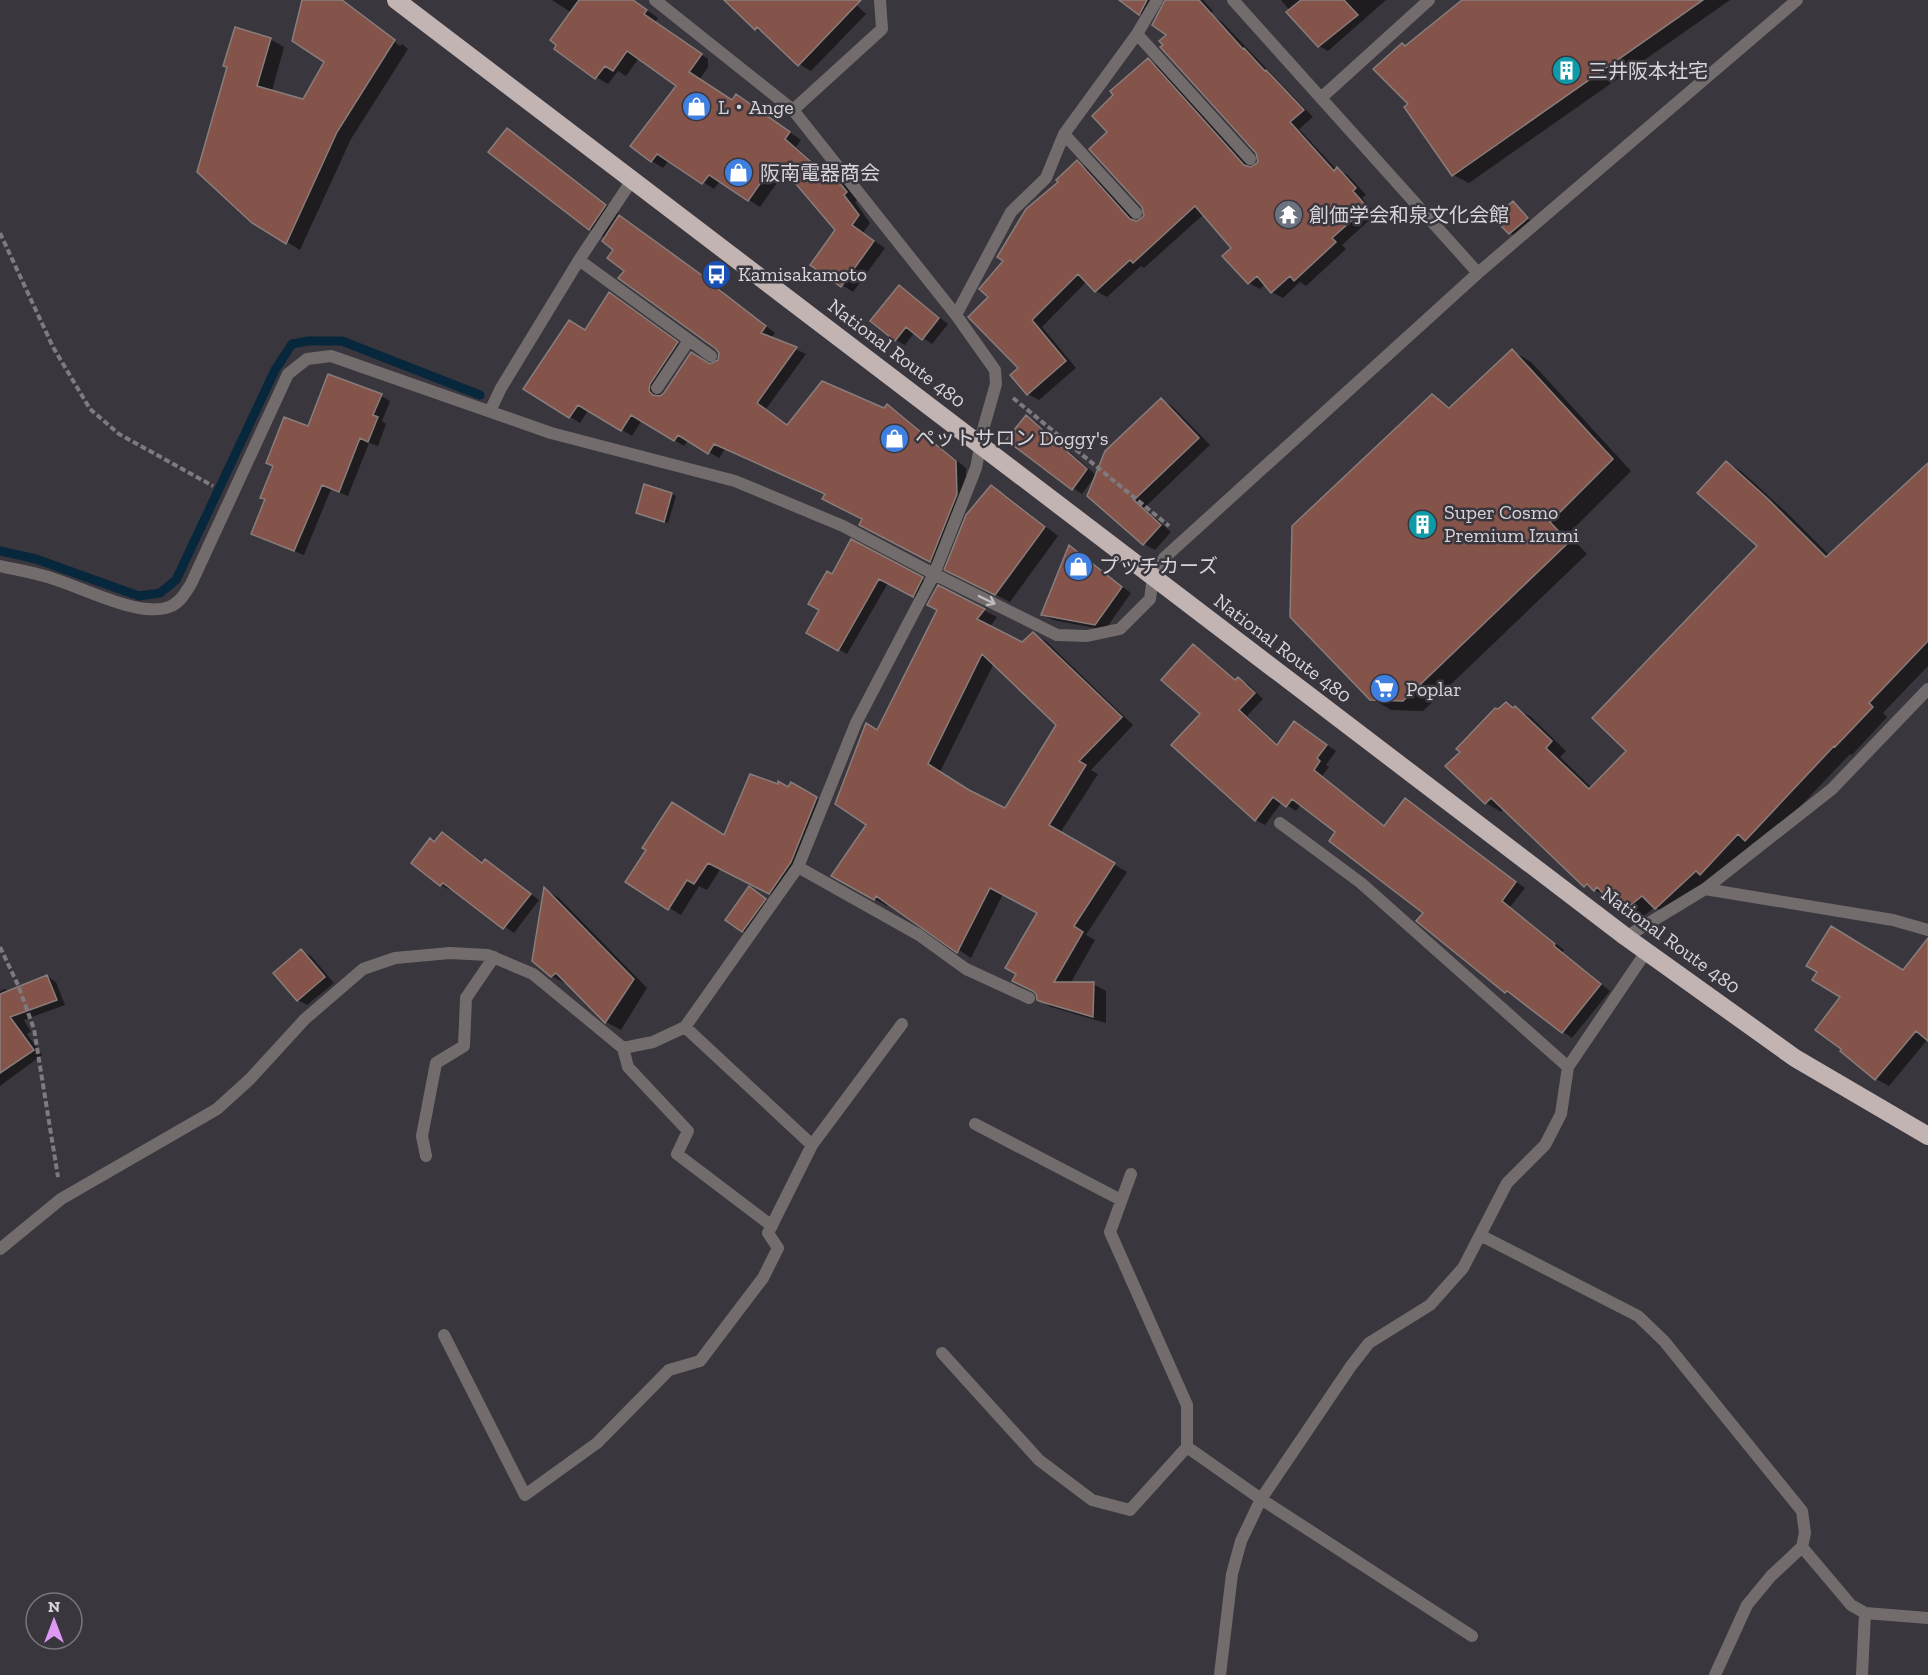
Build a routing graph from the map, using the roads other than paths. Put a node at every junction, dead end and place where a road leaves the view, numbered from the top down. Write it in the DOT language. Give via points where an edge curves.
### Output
graph roads {
  1 [pos="396,0"];
  2 [pos="655,0"];
  3 [pos="880,0"];
  4 [pos="1157,0"];
  5 [pos="1429,0"];
  6 [pos="1797,0"];
  7 [pos="1240,2"];
  8 [pos="1137,34"];
  9 [pos="1321,98"];
  10 [pos="793,110"];
  11 [pos="1064,134"];
  12 [pos="1251,159"];
  13 [pos="632,180"];
  14 [pos="1136,213"];
  15 [pos="579,260"];
  16 [pos="1478,273"];
  17 [pos="956,315"];
  18 [pos="689,340"];
  19 [pos="711,356"];
  20 [pos="657,388"];
  21 [pos="490,411"];
  22 [pos="981,445"];
  23 [pos="0,566"];
  24 [pos="934,574"];
  25 [pos="1153,577"];
  26 [pos="1928,689"];
  27 [pos="1280,823"];
  28 [pos="798,867"];
  29 [pos="1705,890"];
  30 [pos="1928,930"];
  31 [pos="1626,937"];
  32 [pos="1646,952"];
  33 [pos="494,957"];
  34 [pos="1029,998"];
  35 [pos="902,1024"];
  36 [pos="685,1027"];
  37 [pos="623,1047"];
  38 [pos="1568,1067"];
  39 [pos="975,1124"];
  40 [pos="1928,1136"];
  41 [pos="812,1145"];
  42 [pos="426,1156"];
  43 [pos="1131,1174"];
  44 [pos="1121,1200"];
  45 [pos="772,1226"];
  46 [pos="1480,1235"];
  47 [pos="0,1248"];
  48 [pos="444,1335"];
  49 [pos="942,1353"];
  50 [pos="1186,1447"];
  51 [pos="1261,1499"];
  52 [pos="1802,1547"];
  53 [pos="1866,1613"];
  54 [pos="1928,1618"];
  55 [pos="1473,1636"];
  56 [pos="1220,1675"];
  57 [pos="1715,1675"];
  58 [pos="1862,1675"];
  1 -- 13 [label="highway, National Route 480"];
  2 -- 10 [label="street"];
  3 -- 10 [label="street" via="882,29"];
  4 -- 8 [label="street"];
  5 -- 9 [label="street"];
  6 -- 16 [label="street"];
  7 -- 9 [label="street"];
  8 -- 11 [label="street"];
  8 -- 12 [label="street"];
  9 -- 16 [label="street"];
  10 -- 17 [label="street"];
  11 -- 14 [label="street"];
  11 -- 17 [label="street" via="1046,178 1011,212"];
  13 -- 15 [label="street"];
  13 -- 22 [label="highway, National Route 480"];
  15 -- 18 [label="street"];
  15 -- 21 [label="street"];
  16 -- 25 [label="street" via="1164,558"];
  17 -- 22 [label="street" via="995,370 996,384"];
  18 -- 19 [label="street"];
  18 -- 20 [label="street"];
  21 -- 23 [label="street" via="331,356 307,359 288,374 191,584 179,601 168,608 125,605 51,578"];
  21 -- 24 [label="street" via="551,433 735,481 843,526"];
  22 -- 24 [label="street" via="976,468"];
  22 -- 25 [label="highway, National Route 480"];
  24 -- 25 [label="street, one-way" via="1057,635 1087,636 1120,628 1150,599"];
  24 -- 28 [label="street" via="856,723"];
  25 -- 31 [label="highway, National Route 480"];
  26 -- 29 [label="street" via="1832,789"];
  27 -- 38 [label="street" via="1361,883"];
  28 -- 34 [label="street" via="919,935 966,969"];
  28 -- 36 [label="street"];
  29 -- 30 [label="street" via="1893,920"];
  29 -- 31 [label="street"];
  31 -- 32 [label="highway, National Route 480"];
  32 -- 38 [label="street"];
  32 -- 40 [label="highway, National Route 480" via="1795,1058"];
  33 -- 37 [label="street" via="533,974"];
  33 -- 42 [label="street" via="466,998 464,1046 436,1063 422,1136"];
  33 -- 47 [label="street" via="450,953 395,958 363,969 305,1019 217,1109 61,1199"];
  35 -- 41 [label="street"];
  36 -- 37 [label="street" via="653,1042"];
  36 -- 41 [label="street"];
  37 -- 45 [label="street" via="628,1067 688,1131 677,1154"];
  38 -- 46 [label="street" via="1561,1114 1545,1145 1507,1183"];
  39 -- 44 [label="street"];
  41 -- 45 [label="street"];
  43 -- 44 [label="street"];
  44 -- 50 [label="street" via="1110,1232 1187,1405"];
  45 -- 48 [label="street" via="768,1233 778,1248 764,1278 700,1361 669,1370 597,1443 525,1495"];
  46 -- 51 [label="street" via="1463,1268 1430,1305 1369,1343"];
  46 -- 52 [label="street" via="1647,1324 1802,1511"];
  49 -- 50 [label="street" via="1039,1460 1092,1500 1130,1510"];
  50 -- 51 [label="street"];
  51 -- 55 [label="street"];
  51 -- 56 [label="street" via="1241,1541 1232,1574"];
  52 -- 53 [label="street" via="1851,1605"];
  52 -- 57 [label="street" via="1747,1605"];
  53 -- 54 [label="street"];
  53 -- 58 [label="street"];
}
